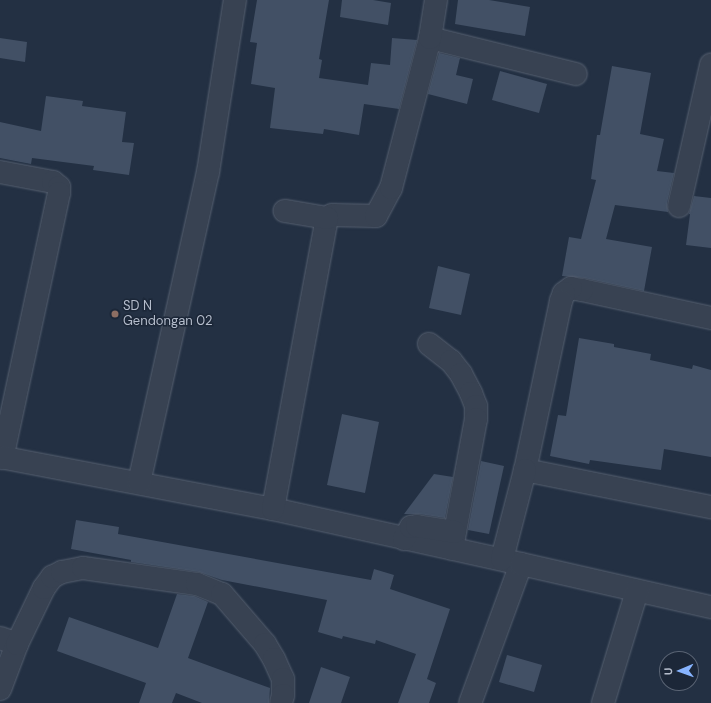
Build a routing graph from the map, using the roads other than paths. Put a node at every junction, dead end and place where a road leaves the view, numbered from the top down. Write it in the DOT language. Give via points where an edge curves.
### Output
graph roads {
  1 [pos="235,0"];
  2 [pos="436,0"];
  3 [pos="430,38"];
  4 [pos="711,65"];
  5 [pos="576,74"];
  6 [pos="0,172"];
  7 [pos="679,206"];
  8 [pos="285,211"];
  9 [pos="327,218"];
  10 [pos="711,318"];
  11 [pos="429,344"];
  12 [pos="1,458"];
  13 [pos="525,470"];
  14 [pos="139,483"];
  15 [pos="711,507"];
  16 [pos="273,509"];
  17 [pos="454,540"];
  18 [pos="512,562"];
  19 [pos="637,591"];
  20 [pos="711,606"];
  21 [pos="9,641"];
  22 [pos="0,689"];
  23 [pos="281,703"];
  24 [pos="470,703"];
  25 [pos="603,703"];
  1 -- 14 [label="street" via="208,172"];
  2 -- 3 [label="street"];
  3 -- 5 [label="street"];
  3 -- 9 [label="street" via="391,188 376,216 332,215"];
  4 -- 7 [label="street"];
  6 -- 12 [label="street" via="53,182 59,186"];
  8 -- 9 [label="street"];
  9 -- 16 [label="street"];
  10 -- 13 [label="street" via="571,288 564,293"];
  11 -- 17 [label="street" via="451,361 461,374 476,406 476,419"];
  12 -- 14 [label="street"];
  13 -- 15 [label="street"];
  13 -- 18 [label="street"];
  14 -- 16 [label="street"];
  16 -- 17 [label="street" via="404,539"];
  17 -- 18 [label="street"];
  18 -- 19 [label="street"];
  18 -- 24 [label="street"];
  19 -- 20 [label="street"];
  19 -- 25 [label="street"];
  21 -- 22 [label="street"];
  21 -- 23 [label="street" via="52,577 62,572 83,568 197,584 222,594 265,644 283,680"];
}
